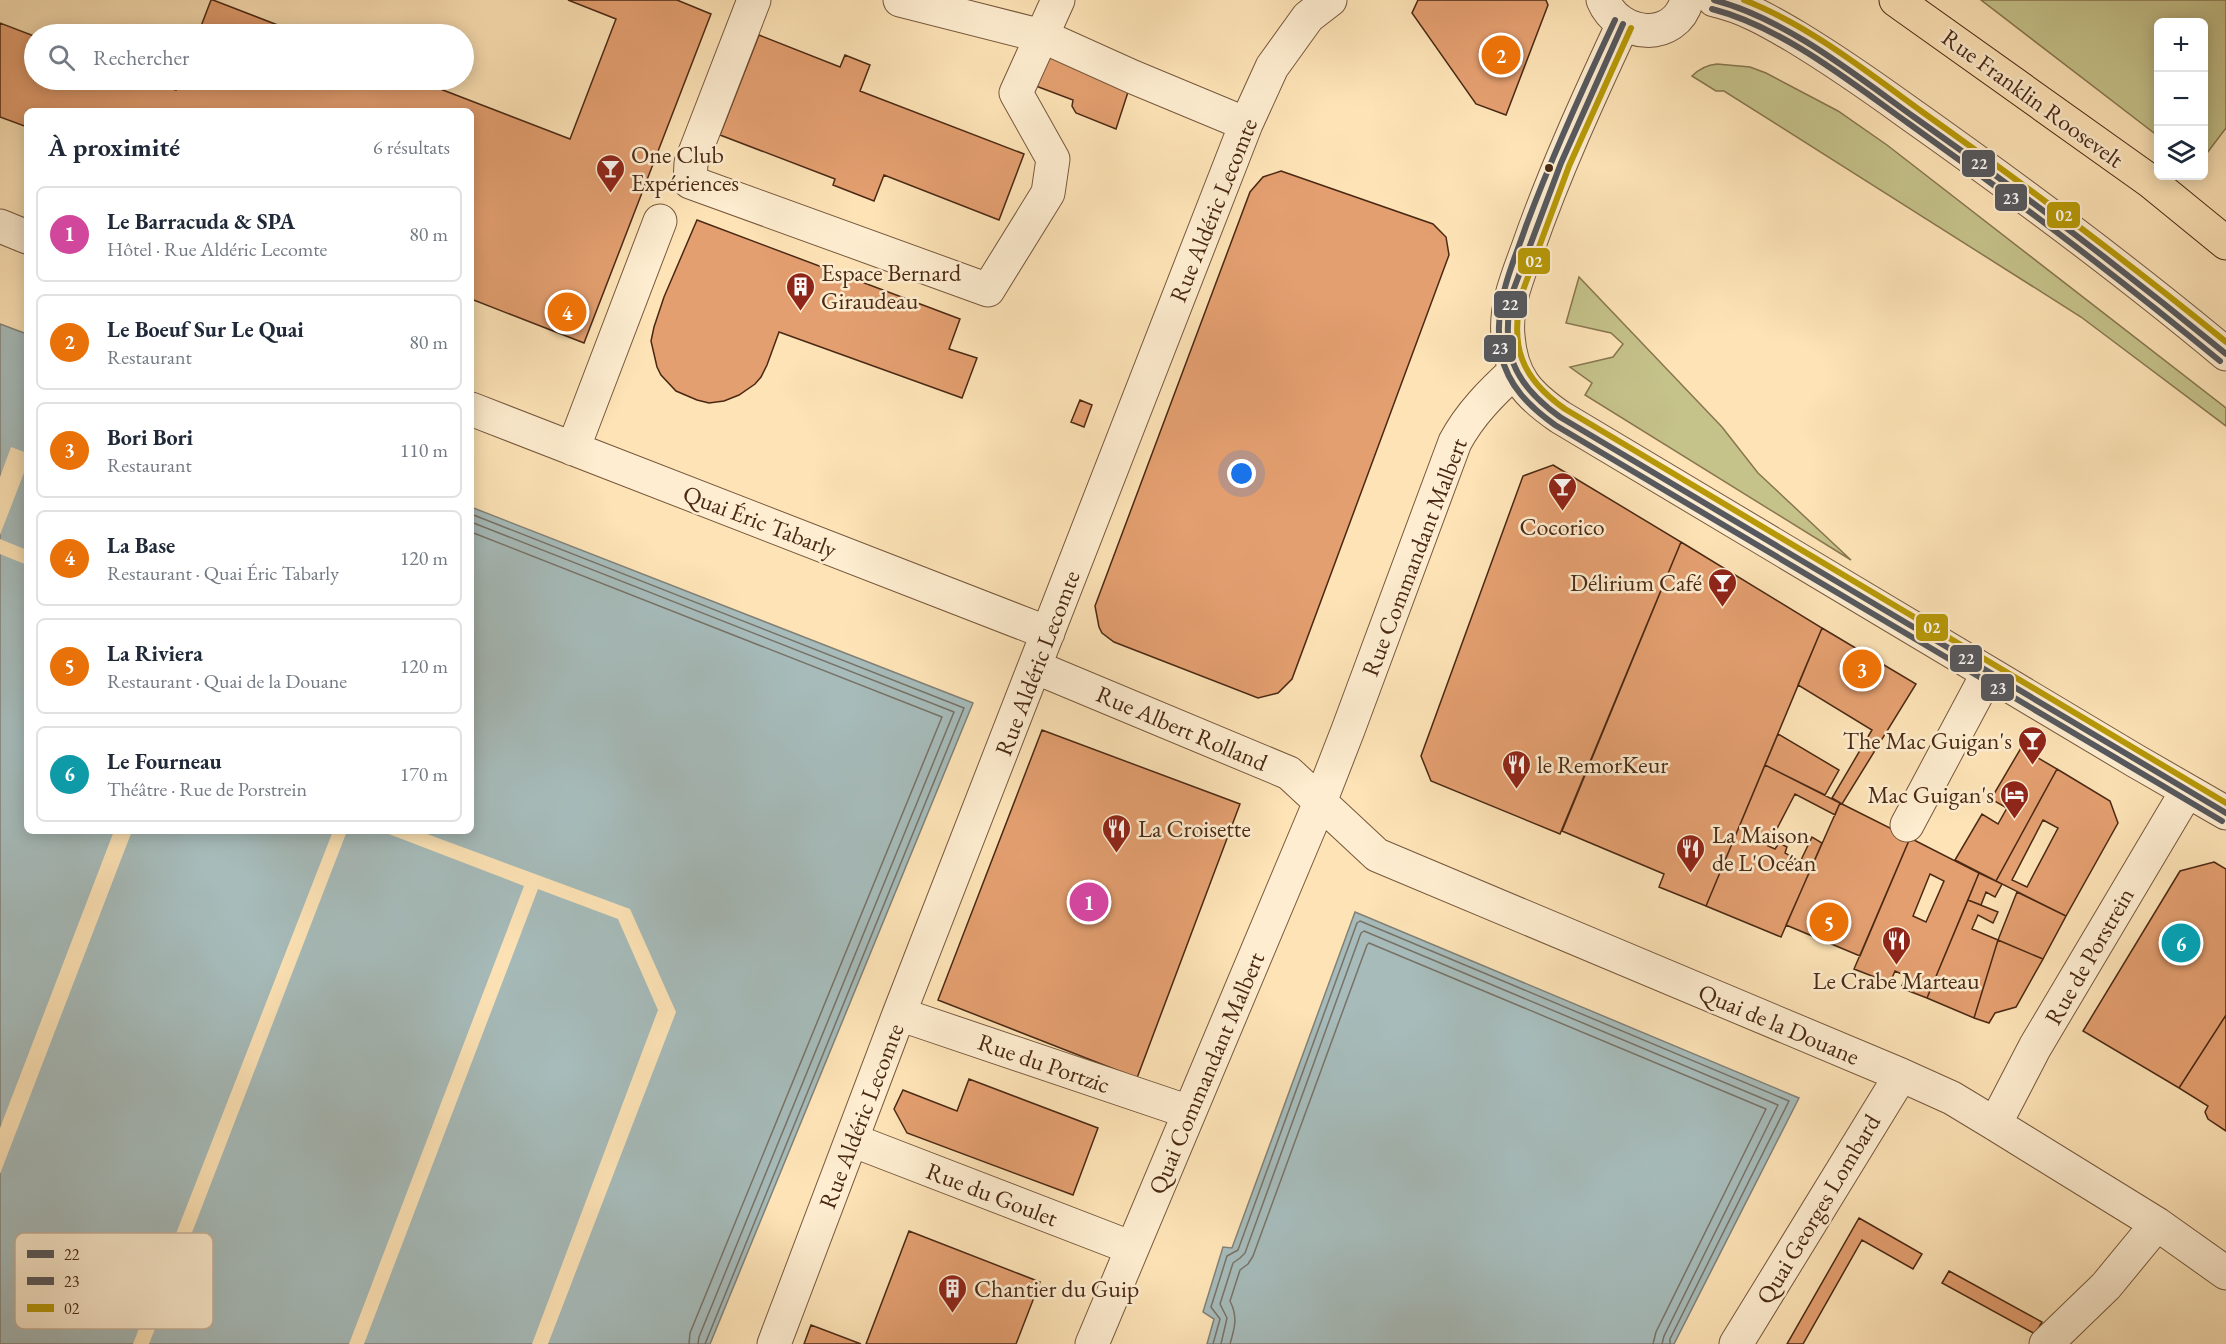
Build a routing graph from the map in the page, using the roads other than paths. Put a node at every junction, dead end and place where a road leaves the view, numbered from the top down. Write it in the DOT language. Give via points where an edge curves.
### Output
graph roads {
  1 [pos="754,0"];
  2 [pos="900,0"];
  3 [pos="1058,0"];
  4 [pos="1330,0"];
  5 [pos="1687,0"];
  6 [pos="1714,0"];
  7 [pos="1896,0"];
  8 [pos="1613,12"];
  9 [pos="1042,36"];
  10 [pos="1246,124"];
  11 [pos="660,221"];
  12 [pos="0,226"];
  13 [pos="24,236"];
  14 [pos="2226,243"];
  15 [pos="2226,354"];
  16 [pos="1515,371"];
  17 [pos="474,410"];
  18 [pos="573,449"];
  19 [pos="1048,633"];
  20 [pos="1035,667"];
  21 [pos="1988,673"];
  22 [pos="2187,791"];
  23 [pos="1320,802"];
  24 [pos="2226,813"];
  25 [pos="1907,825"];
  26 [pos="899,1014"];
  27 [pos="1901,1075"];
  28 [pos="1189,1112"];
  29 [pos="1995,1124"];
  30 [pos="852,1140"];
  31 [pos="2157,1224"];
  32 [pos="1132,1248"];
  33 [pos="2226,1273"];
  34 [pos="774,1344"];
  35 [pos="1092,1344"];
  36 [pos="1736,1344"];
  37 [pos="2046,1344"];
  1 -- 9 [label="street" via="691,163 690,182 988,290 1048,193 1053,159 1016,93"];
  2 -- 9 [label="street"];
  3 -- 9 [label="street"];
  4 -- 10 [label="street, Rue Aldéric Lecomte" via="1308,17 1272,68"];
  5 -- 8 [label="street" via="1676,18 1648,31 1633,29"];
  6 -- 15 [label="street" via="1757,15 1836,61 1989,169"];
  7 -- 14 [label="main road, Rue Franklin Roosevelt" via="2150,181"];
  8 -- 16 [label="street" via="1574,131 1511,296 1508,335"];
  9 -- 10 [label="street"];
  10 -- 19 [label="street, Rue Aldéric Lecomte"];
  11 -- 18 [label="street"];
  12 -- 13 [label="street"];
  16 -- 21 [label="street" via="1536,401 1560,417"];
  16 -- 23 [label="street, Rue Commandant Malbert" via="1484,402 1455,442"];
  17 -- 18 [label="street, Quai Éric Tabarly"];
  18 -- 19 [label="street, Quai Éric Tabarly"];
  19 -- 20 [label="street, Rue Aldéric Lecomte"];
  20 -- 23 [label="street, Rue Albert Rolland" via="1289,774"];
  20 -- 26 [label="street, Rue Aldéric Lecomte"];
  21 -- 22 [label="street"];
  21 -- 25 [label="street"];
  22 -- 24 [label="street"];
  22 -- 29 [label="street, Rue de Porstrein"];
  23 -- 27 [label="street, Quai de la Douane" via="1377,855"];
  23 -- 28 [label="street, Quai Commandant Malbert"];
  26 -- 28 [label="street, Rue du Portzic"];
  26 -- 30 [label="street, Rue Aldéric Lecomte"];
  27 -- 29 [label="street, Quai de la Douane" via="1952,1098"];
  27 -- 36 [label="street, Quai Georges Lombard"];
  28 -- 32 [label="street, Quai Commandant Malbert"];
  29 -- 31 [label="street, Quai de la Douane"];
  30 -- 32 [label="street, Rue du Goulet"];
  30 -- 34 [label="street, Rue Aldéric Lecomte"];
  31 -- 33 [label="street, Quai de la Douane"];
  31 -- 37 [label="street" via="2106,1286"];
  32 -- 35 [label="street, Quai Commandant Malbert"];
}
